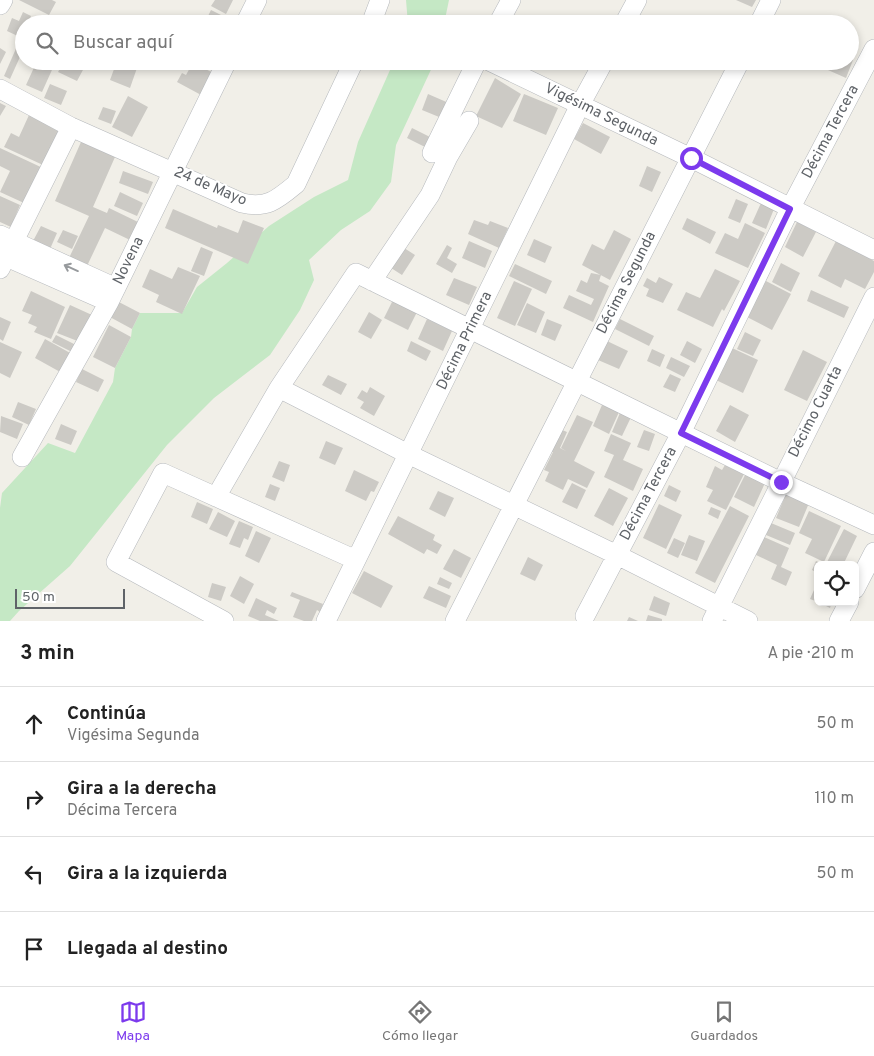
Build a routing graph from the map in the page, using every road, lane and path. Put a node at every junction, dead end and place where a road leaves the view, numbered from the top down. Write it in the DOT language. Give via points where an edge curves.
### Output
graph roads {
  1 [pos="3,0"];
  2 [pos="257,0"];
  3 [pos="380,0"];
  4 [pos="511,0"];
  5 [pos="637,0"];
  6 [pos="772,0"];
  7 [pos="0,5"];
  8 [pos="250,15"];
  9 [pos="374,15"];
  10 [pos="503,15"];
  11 [pos="629,15"];
  12 [pos="764,15"];
  13 [pos="874,50"];
  14 [pos="223,70"];
  15 [pos="350,70"];
  16 [pos="473,70"];
  17 [pos="508,70"];
  18 [pos="599,70"];
  19 [pos="735,70"];
  20 [pos="0,89"];
  21 [pos="580,105"];
  22 [pos="469,121"];
  23 [pos="72,127"];
  24 [pos="439,153"];
  25 [pos="691,158"];
  26 [pos="173,172"];
  27 [pos="790,209"];
  28 [pos="874,250"];
  29 [pos="4,252"];
  30 [pos="372,281"];
  31 [pos="112,295"];
  32 [pos="874,297"];
  33 [pos="471,329"];
  34 [pos="577,381"];
  35 [pos="279,388"];
  36 [pos="681,433"];
  37 [pos="408,454"];
  38 [pos="22,457"];
  39 [pos="781,482"];
  40 [pos="216,497"];
  41 [pos="515,506"];
  42 [pos="874,524"];
  43 [pos="874,552"];
  44 [pos="616,555"];
  45 [pos="356,560"];
  46 [pos="859,582"];
  47 [pos="847,606"];
  48 [pos="716,614"];
  49 [pos="585,616"];
  50 [pos="224,621"];
  51 [pos="326,621"];
  52 [pos="455,621"];
  53 [pos="748,621"];
  54 [pos="839,621"];
  1 -- 7 [label="street"];
  2 -- 8 [label="street"];
  3 -- 9 [label="street"];
  4 -- 10 [label="street"];
  5 -- 11 [label="street"];
  6 -- 12 [label="street"];
  13 -- 27 [label="street, Décima Tercera"];
  14 -- 26 [label="street, Novena"];
  15 -- 26 [label="street, 24 de Mayo" via="296,184 282,196 254,206"];
  16 -- 24 [label="street"];
  17 -- 21 [label="street, Vigésima Segunda"];
  18 -- 21 [label="street, Décima Primera"];
  19 -- 25 [label="street, Décima Segunda"];
  20 -- 23 [label="street, 24 de Mayo"];
  21 -- 25 [label="street, Vigésima Segunda"];
  21 -- 33 [label="street, Décima Primera"];
  22 -- 24 [label="street"];
  23 -- 26 [label="street, 24 de Mayo"];
  23 -- 29 [label="street"];
  24 -- 30 [label="street" via="430,195"];
  25 -- 27 [label="street, Vigésima Segunda"];
  25 -- 34 [label="street, Décima Segunda"];
  26 -- 31 [label="street, Novena"];
  27 -- 28 [label="street, Vigésima Segunda"];
  27 -- 36 [label="street, Décima Tercera"];
  29 -- 31 [label="street"];
  30 -- 33 [label="street"];
  30 -- 35 [label="street" via="356,273"];
  31 -- 38 [label="street, Novena"];
  32 -- 39 [label="street, Décimo Cuarta"];
  33 -- 34 [label="street"];
  33 -- 37 [label="street, Décima Primera"];
  34 -- 36 [label="street"];
  34 -- 41 [label="street, Décima Segunda"];
  35 -- 37 [label="street"];
  35 -- 40 [label="street"];
  36 -- 39 [label="street"];
  36 -- 44 [label="street, Décima Tercera"];
  37 -- 41 [label="street"];
  37 -- 45 [label="street, Décima Primera"];
  39 -- 42 [label="street"];
  39 -- 48 [label="street, Décimo Cuarta"];
  40 -- 45 [label="street"];
  40 -- 50 [label="street" via="163,473 116,562"];
  41 -- 44 [label="street"];
  41 -- 52 [label="street, Décima Segunda"];
  43 -- 46 [label="street"];
  44 -- 48 [label="street"];
  44 -- 49 [label="street, Décima Tercera"];
  45 -- 51 [label="street, Décima Primera"];
  47 -- 54 [label="street"];
  48 -- 53 [label="street"];
}
